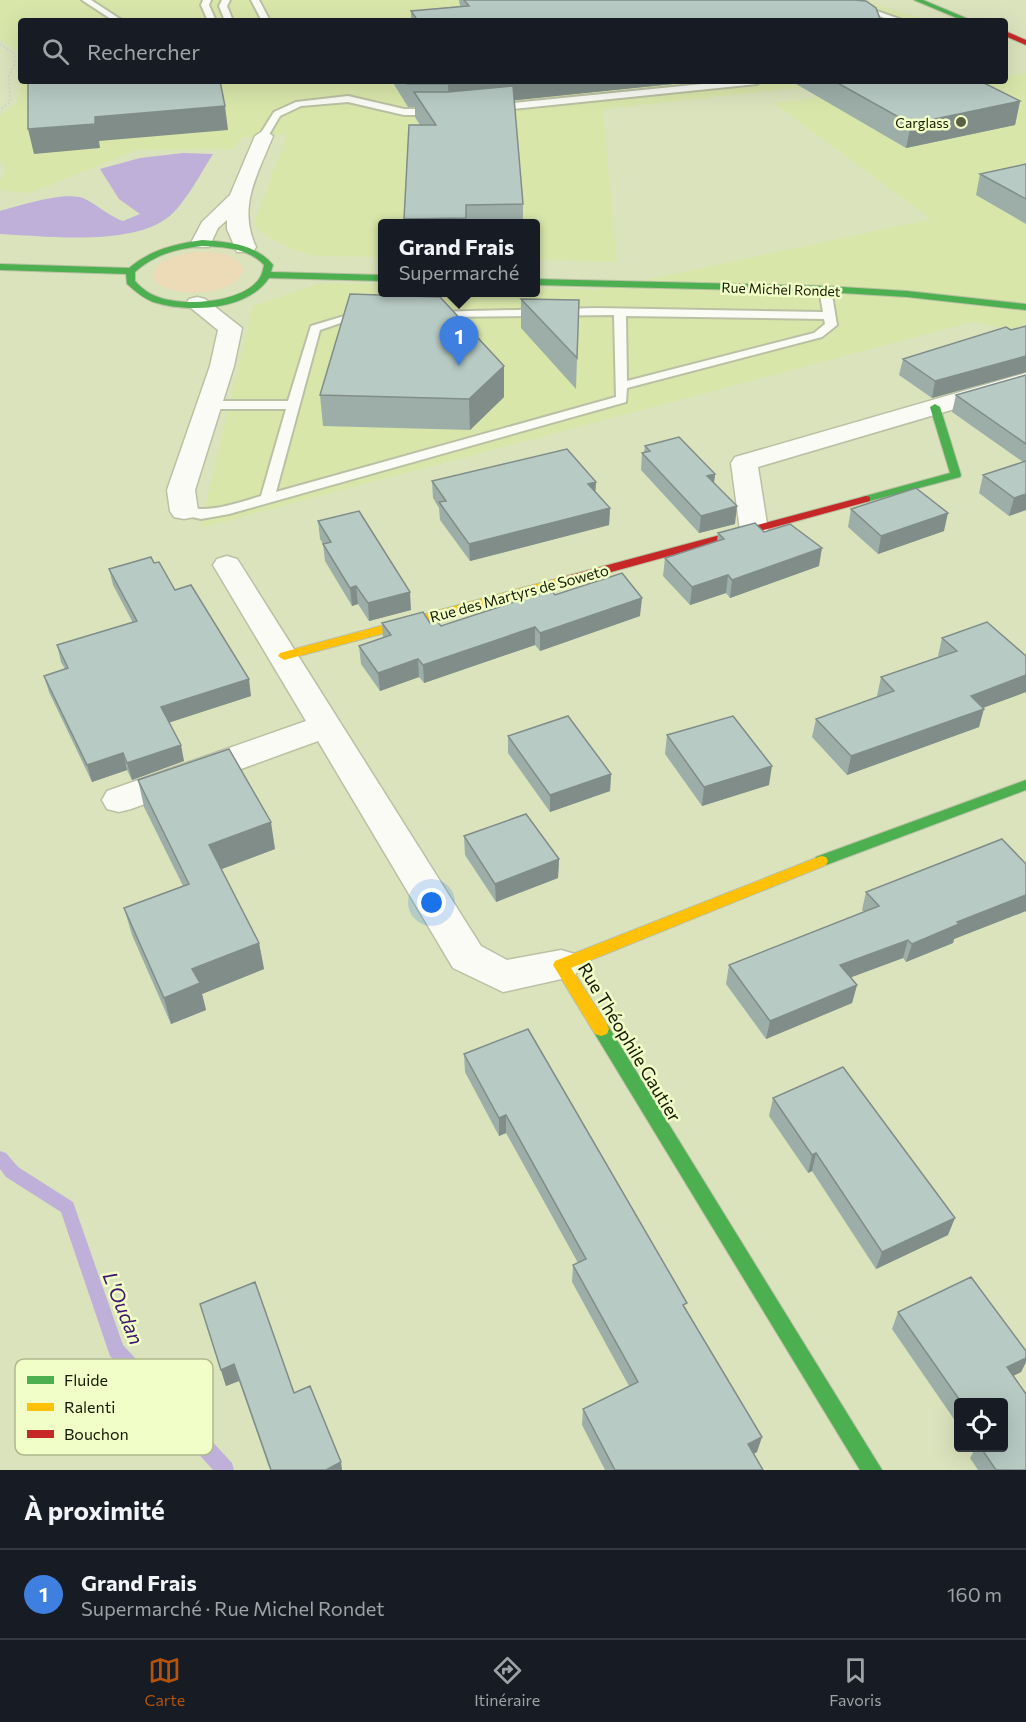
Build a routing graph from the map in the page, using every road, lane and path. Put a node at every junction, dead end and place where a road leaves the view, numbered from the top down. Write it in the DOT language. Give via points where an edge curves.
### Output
graph roads {
  1 [pos="86,0"];
  2 [pos="207,0"];
  3 [pos="226,0"];
  4 [pos="255,0"];
  5 [pos="838,0"];
  6 [pos="917,0"];
  7 [pos="965,5"];
  8 [pos="114,18"];
  9 [pos="211,18"];
  10 [pos="228,18"];
  11 [pos="264,18"];
  12 [pos="892,18"];
  13 [pos="962,18"];
  14 [pos="983,18"];
  15 [pos="1008,34"];
  16 [pos="1026,43"];
  17 [pos="0,44"];
  18 [pos="728,84"];
  19 [pos="485,109"];
  20 [pos="0,110"];
  21 [pos="449,112"];
  22 [pos="264,136"];
  23 [pos="239,197"];
  24 [pos="202,243"];
  25 [pos="245,248"];
  26 [pos="0,267"];
  27 [pos="131,272"];
  28 [pos="267,275"];
  29 [pos="378,278"];
  30 [pos="540,282"];
  31 [pos="825,290"];
  32 [pos="197,304"];
  33 [pos="1026,307"];
  34 [pos="620,312"];
  35 [pos="371,314"];
  36 [pos="417,314"];
  37 [pos="829,316"];
  38 [pos="1026,380"];
  39 [pos="621,386"];
  40 [pos="209,405"];
  41 [pos="294,405"];
  42 [pos="935,407"];
  43 [pos="267,499"];
  44 [pos="184,511"];
  45 [pos="754,530"];
  46 [pos="227,564"];
  47 [pos="284,657"];
  48 [pos="326,726"];
  49 [pos="1026,785"];
  50 [pos="119,800"];
  51 [pos="561,964"];
  52 [pos="872,1470"];
  1 -- 8 [label="lane"];
  2 -- 9 [label="lane"];
  3 -- 10 [label="lane" via="223,6"];
  4 -- 11 [label="lane"];
  5 -- 12 [label="lane"];
  6 -- 13 [label="street"];
  7 -- 14 [label="street"];
  15 -- 16 [label="street"];
  17 -- 20 [label="path" via="14,53 15,63 9,76 10,102"];
  18 -- 19 [label="lane"];
  21 -- 22 [label="lane" via="404,112 348,99 299,104 277,114"];
  22 -- 23 [label="street"];
  23 -- 24 [label="street" via="209,226"];
  23 -- 25 [label="street" via="237,229"];
  24 -- 25 [label="street"];
  24 -- 27 [label="street" via="157,252"];
  25 -- 28 [label="street" via="264,259"];
  26 -- 27 [label="street"];
  27 -- 32 [label="street" via="130,282 137,292 152,299"];
  28 -- 29 [label="street"];
  28 -- 32 [label="street" via="242,295"];
  30 -- 31 [label="street, Rue Michel Rondet"];
  31 -- 33 [label="street, Rue Michel Rondet"];
  31 -- 37 [label="lane"];
  32 -- 40 [label="street" via="230,328"];
  34 -- 36 [label="lane"];
  34 -- 37 [label="lane"];
  34 -- 39 [label="lane"];
  35 -- 41 [label="lane" via="360,313 315,328"];
  37 -- 39 [label="lane" via="831,325 818,335"];
  38 -- 42 [label="street"];
  39 -- 43 [label="lane" via="622,399"];
  40 -- 41 [label="lane"];
  40 -- 44 [label="street" via="181,490"];
  41 -- 43 [label="lane"];
  42 -- 45 [label="street" via="744,463"];
  42 -- 45 [label="street, Rue des Martyrs de Soweto" via="956,475"];
  43 -- 44 [label="lane" via="201,514"];
  45 -- 47 [label="street, Rue des Martyrs de Soweto"];
  46 -- 47 [label="street"];
  47 -- 48 [label="street"];
  48 -- 50 [label="street"];
  48 -- 51 [label="street" via="467,957 503,976"];
  49 -- 51 [label="street, Rue Théophile Gautier" via="869,842"];
  51 -- 52 [label="street, Rue Théophile Gautier"];
}
